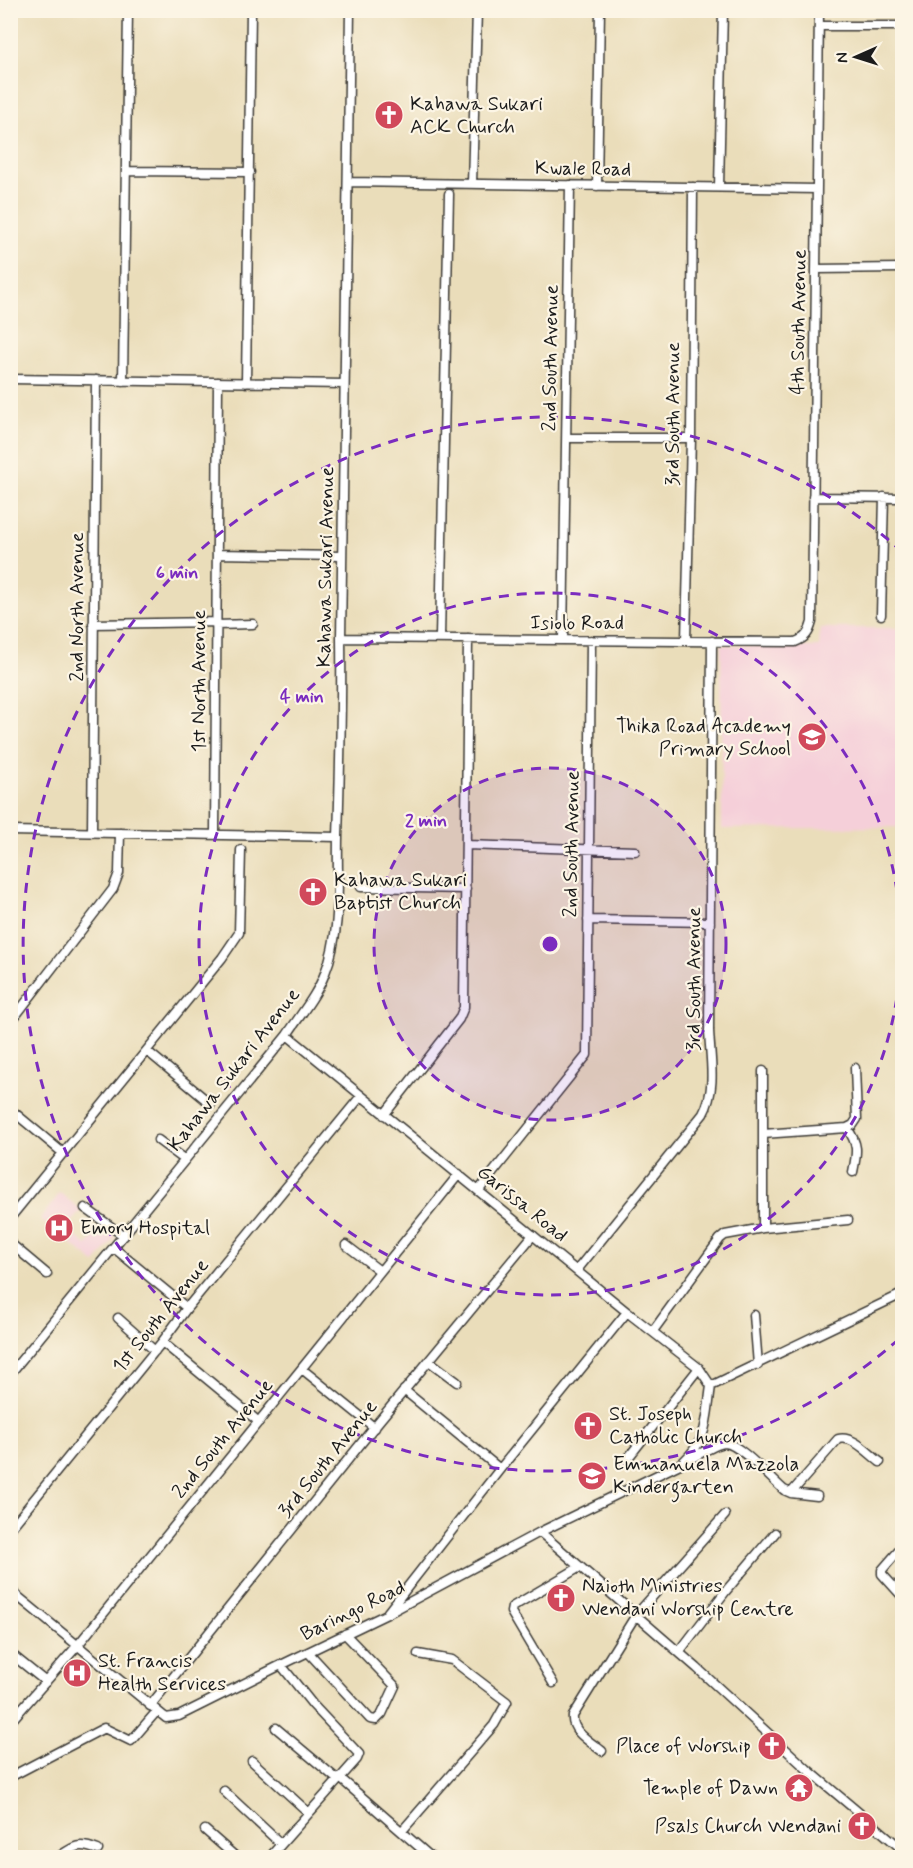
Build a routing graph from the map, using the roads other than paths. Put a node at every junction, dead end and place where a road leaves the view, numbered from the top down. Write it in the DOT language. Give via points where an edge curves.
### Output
graph roads {
  1 [pos="128,10"];
  2 [pos="251,10"];
  3 [pos="350,10"];
  4 [pos="477,10"];
  5 [pos="600,10"];
  6 [pos="723,10"];
  7 [pos="819,10"];
  8 [pos="819,26"];
  9 [pos="903,26"];
  10 [pos="126,171"];
  11 [pos="250,172"];
  12 [pos="348,182"];
  13 [pos="472,184"];
  14 [pos="570,185"];
  15 [pos="597,186"];
  16 [pos="693,187"];
  17 [pos="719,187"];
  18 [pos="449,189"];
  19 [pos="817,189"];
  20 [pos="903,268"];
  21 [pos="816,269"];
  22 [pos="10,379"];
  23 [pos="96,380"];
  24 [pos="123,381"];
  25 [pos="218,382"];
  26 [pos="246,383"];
  27 [pos="344,384"];
  28 [pos="567,438"];
  29 [pos="691,438"];
  30 [pos="813,497"];
  31 [pos="884,498"];
  32 [pos="903,498"];
  33 [pos="217,555"];
  34 [pos="342,556"];
  35 [pos="880,615"];
  36 [pos="93,624"];
  37 [pos="216,624"];
  38 [pos="253,624"];
  39 [pos="809,633"];
  40 [pos="341,638"];
  41 [pos="440,639"];
  42 [pos="468,639"];
  43 [pos="563,640"];
  44 [pos="591,640"];
  45 [pos="686,640"];
  46 [pos="712,641"];
  47 [pos="10,831"];
  48 [pos="92,833"];
  49 [pos="120,833"];
  50 [pos="215,835"];
  51 [pos="338,837"];
  52 [pos="241,843"];
  53 [pos="467,845"];
  54 [pos="588,850"];
  55 [pos="635,850"];
  56 [pos="361,887"];
  57 [pos="466,889"];
  58 [pos="588,920"];
  59 [pos="710,922"];
  60 [pos="10,1023"];
  61 [pos="286,1035"];
  62 [pos="147,1051"];
  63 [pos="855,1068"];
  64 [pos="763,1071"];
  65 [pos="361,1096"];
  66 [pos="211,1104"];
  67 [pos="10,1109"];
  68 [pos="384,1115"];
  69 [pos="847,1128"];
  70 [pos="763,1134"];
  71 [pos="158,1140"];
  72 [pos="63,1153"];
  73 [pos="185,1160"];
  74 [pos="853,1172"];
  75 [pos="459,1174"];
  76 [pos="479,1190"];
  77 [pos="85,1208"];
  78 [pos="10,1218"];
  79 [pos="848,1220"];
  80 [pos="763,1228"];
  81 [pos="533,1235"];
  82 [pos="124,1236"];
  83 [pos="10,1243"];
  84 [pos="346,1245"];
  85 [pos="114,1248"];
  86 [pos="577,1270"];
  87 [pos="380,1271"];
  88 [pos="47,1274"];
  89 [pos="903,1294"];
  90 [pos="187,1308"];
  91 [pos="627,1312"];
  92 [pos="754,1316"];
  93 [pos="118,1318"];
  94 [pos="653,1332"];
  95 [pos="162,1342"];
  96 [pos="155,1351"];
  97 [pos="429,1361"];
  98 [pos="758,1365"];
  99 [pos="699,1368"];
  100 [pos="302,1369"];
  101 [pos="10,1374"];
  102 [pos="457,1382"];
  103 [pos="711,1386"];
  104 [pos="404,1390"];
  105 [pos="259,1422"];
  106 [pos="375,1428"];
  107 [pos="628,1458"];
  108 [pos="880,1462"];
  109 [pos="682,1463"];
  110 [pos="500,1470"];
  111 [pos="791,1492"];
  112 [pos="817,1496"];
  113 [pos="725,1515"];
  114 [pos="10,1529"];
  115 [pos="540,1532"];
  116 [pos="775,1533"];
  117 [pos="903,1547"];
  118 [pos="580,1567"];
  119 [pos="10,1590"];
  120 [pos="903,1596"];
  121 [pos="387,1614"];
  122 [pos="636,1615"];
  123 [pos="345,1634"];
  124 [pos="78,1645"];
  125 [pos="308,1652"];
  126 [pos="679,1652"];
  127 [pos="10,1653"];
  128 [pos="418,1654"];
  129 [pos="280,1665"];
  130 [pos="46,1682"];
  131 [pos="553,1683"];
  132 [pos="154,1709"];
  133 [pos="10,1722"];
  134 [pos="276,1728"];
  135 [pos="602,1751"];
  136 [pos="252,1761"];
  137 [pos="10,1777"];
  138 [pos="339,1779"];
  139 [pos="224,1791"];
  140 [pos="309,1813"];
  141 [pos="205,1830"];
  142 [pos="402,1831"];
  143 [pos="281,1844"];
  144 [pos="903,1849"];
  145 [pos="98,1850"];
  146 [pos="57,1857"];
  147 [pos="237,1857"];
  148 [pos="269,1857"];
  149 [pos="432,1857"];
  1 -- 10 [label="street"];
  2 -- 11 [label="street"];
  3 -- 12 [label="street, Kahawa Sukari Avenue"];
  4 -- 13 [label="street"];
  5 -- 15 [label="street"];
  6 -- 17 [label="street"];
  7 -- 8 [label="street, 4th South Avenue"];
  8 -- 9 [label="street"];
  8 -- 19 [label="street, 4th South Avenue"];
  10 -- 11 [label="street"];
  10 -- 24 [label="street"];
  11 -- 26 [label="street"];
  12 -- 18 [label="street, Kwale Road"];
  12 -- 27 [label="street, Kahawa Sukari Avenue"];
  13 -- 14 [label="street, Kwale Road"];
  13 -- 18 [label="street, Kwale Road"];
  14 -- 15 [label="street, Kwale Road"];
  14 -- 28 [label="street, 2nd South Avenue"];
  15 -- 16 [label="street, Kwale Road"];
  16 -- 17 [label="street, Kwale Road"];
  16 -- 29 [label="street, 3rd South Avenue"];
  17 -- 19 [label="street, Kwale Road"];
  18 -- 41 [label="street"];
  19 -- 21 [label="street, 4th South Avenue"];
  20 -- 21 [label="street"];
  21 -- 30 [label="street, 4th South Avenue"];
  22 -- 23 [label="street"];
  23 -- 24 [label="street"];
  23 -- 36 [label="street, 2nd North Avenue"];
  24 -- 25 [label="street"];
  25 -- 26 [label="street"];
  25 -- 33 [label="street, 1st North Avenue"];
  26 -- 27 [label="street"];
  27 -- 34 [label="street, Kahawa Sukari Avenue"];
  28 -- 29 [label="street"];
  28 -- 43 [label="street, 2nd South Avenue"];
  29 -- 45 [label="street, 3rd South Avenue"];
  30 -- 31 [label="street"];
  30 -- 39 [label="street, 4th South Avenue"];
  31 -- 32 [label="street"];
  31 -- 35 [label="street"];
  33 -- 34 [label="street"];
  33 -- 37 [label="street, 1st North Avenue"];
  34 -- 40 [label="street, Kahawa Sukari Avenue"];
  36 -- 37 [label="street"];
  36 -- 48 [label="street, 2nd North Avenue"];
  37 -- 38 [label="street"];
  37 -- 50 [label="street, 1st North Avenue"];
  39 -- 46 [label="street, Isiolo Road" via="795,642"];
  40 -- 41 [label="street, Isiolo Road"];
  40 -- 51 [label="street, Kahawa Sukari Avenue"];
  41 -- 42 [label="street, Isiolo Road"];
  42 -- 43 [label="street, Isiolo Road"];
  42 -- 53 [label="street"];
  43 -- 44 [label="street, Isiolo Road"];
  44 -- 45 [label="street, Isiolo Road"];
  44 -- 54 [label="street, 2nd South Avenue"];
  45 -- 46 [label="street, Isiolo Road"];
  46 -- 59 [label="street, 3rd South Avenue"];
  47 -- 48 [label="street"];
  48 -- 49 [label="street"];
  49 -- 50 [label="street"];
  49 -- 60 [label="street" via="119,873 113,889"];
  50 -- 52 [label="street"];
  51 -- 52 [label="street"];
  51 -- 61 [label="street, Kahawa Sukari Avenue" via="337,903 329,962 319,987"];
  52 -- 62 [label="street" via="239,933"];
  53 -- 54 [label="street"];
  53 -- 57 [label="street"];
  54 -- 55 [label="street"];
  54 -- 58 [label="street, 2nd South Avenue"];
  56 -- 57 [label="street"];
  57 -- 68 [label="street" via="463,1012"];
  58 -- 59 [label="street"];
  58 -- 76 [label="street, 2nd South Avenue" via="587,1055"];
  59 -- 86 [label="street, 3rd South Avenue" via="709,1103"];
  61 -- 65 [label="street, Garissa Road"];
  61 -- 73 [label="street, Kahawa Sukari Avenue"];
  62 -- 66 [label="street"];
  62 -- 72 [label="street"];
  63 -- 69 [label="street" via="857,1119"];
  64 -- 70 [label="street"];
  65 -- 68 [label="street, Garissa Road"];
  65 -- 90 [label="street, 1st South Avenue"];
  67 -- 72 [label="street"];
  68 -- 75 [label="street, Garissa Road"];
  69 -- 70 [label="street"];
  69 -- 74 [label="street" via="856,1140"];
  70 -- 80 [label="street"];
  71 -- 73 [label="street"];
  72 -- 78 [label="street"];
  73 -- 82 [label="street, Kahawa Sukari Avenue"];
  75 -- 76 [label="street, Garissa Road"];
  75 -- 87 [label="street, 2nd South Avenue"];
  76 -- 81 [label="street, Garissa Road"];
  77 -- 82 [label="street"];
  79 -- 80 [label="street"];
  80 -- 94 [label="street" via="720,1239"];
  81 -- 86 [label="street, Garissa Road"];
  81 -- 97 [label="street, 3rd South Avenue"];
  82 -- 85 [label="street, Kahawa Sukari Avenue"];
  83 -- 88 [label="street"];
  84 -- 87 [label="street"];
  85 -- 90 [label="street"];
  85 -- 101 [label="street, Kahawa Sukari Avenue"];
  86 -- 91 [label="street, Garissa Road"];
  87 -- 100 [label="street, 2nd South Avenue"];
  89 -- 98 [label="street"];
  90 -- 95 [label="street, 1st South Avenue"];
  91 -- 94 [label="street, Garissa Road"];
  91 -- 110 [label="street"];
  92 -- 98 [label="street"];
  93 -- 96 [label="street"];
  94 -- 99 [label="street, Garissa Road"];
  95 -- 96 [label="street, 1st South Avenue"];
  95 -- 105 [label="street"];
  96 -- 114 [label="street, 1st South Avenue"];
  97 -- 102 [label="street"];
  97 -- 104 [label="street, 3rd South Avenue"];
  98 -- 103 [label="street"];
  99 -- 103 [label="street, Garissa Road"];
  99 -- 107 [label="street"];
  100 -- 105 [label="street, 2nd South Avenue"];
  100 -- 106 [label="street"];
  103 -- 109 [label="street, Baringo Road" via="701,1441"];
  104 -- 106 [label="street, 3rd South Avenue"];
  104 -- 110 [label="street"];
  105 -- 124 [label="street, 2nd South Avenue"];
  106 -- 132 [label="street, 3rd South Avenue"];
  108 -- 111 [label="street" via="851,1440 838,1439"];
  109 -- 111 [label="street" via="720,1444 730,1445"];
  109 -- 115 [label="street, Baringo Road"];
  110 -- 121 [label="street"];
  111 -- 112 [label="street"];
  113 -- 122 [label="street"];
  115 -- 118 [label="street"];
  115 -- 121 [label="street, Baringo Road"];
  116 -- 126 [label="street"];
  117 -- 120 [label="street" via="882,1574"];
  118 -- 122 [label="street"];
  118 -- 131 [label="street" via="512,1607"];
  119 -- 124 [label="street"];
  121 -- 123 [label="street, Baringo Road"];
  122 -- 126 [label="street"];
  122 -- 135 [label="street" via="573,1716 575,1729"];
  123 -- 125 [label="street, Baringo Road"];
  123 -- 125 [label="street" via="395,1686 376,1720 370,1719"];
  124 -- 130 [label="street, 2nd South Avenue"];
  124 -- 132 [label="street"];
  125 -- 129 [label="street, Baringo Road"];
  126 -- 144 [label="street" via="807,1769"];
  127 -- 130 [label="street"];
  128 -- 142 [label="street" via="452,1660 507,1702 494,1725"];
  129 -- 132 [label="street, Baringo Road" via="179,1716 166,1718"];
  129 -- 138 [label="street" via="359,1755"];
  130 -- 133 [label="street, 2nd South Avenue"];
  132 -- 137 [label="street, 3rd South Avenue" via="131,1741 104,1728"];
  134 -- 138 [label="street"];
  136 -- 140 [label="street"];
  138 -- 140 [label="street"];
  138 -- 142 [label="street"];
  139 -- 143 [label="street"];
  140 -- 143 [label="street"];
  141 -- 147 [label="street"];
  142 -- 149 [label="street"];
  143 -- 148 [label="street"];
  145 -- 146 [label="street" via="80,1845"];
}
